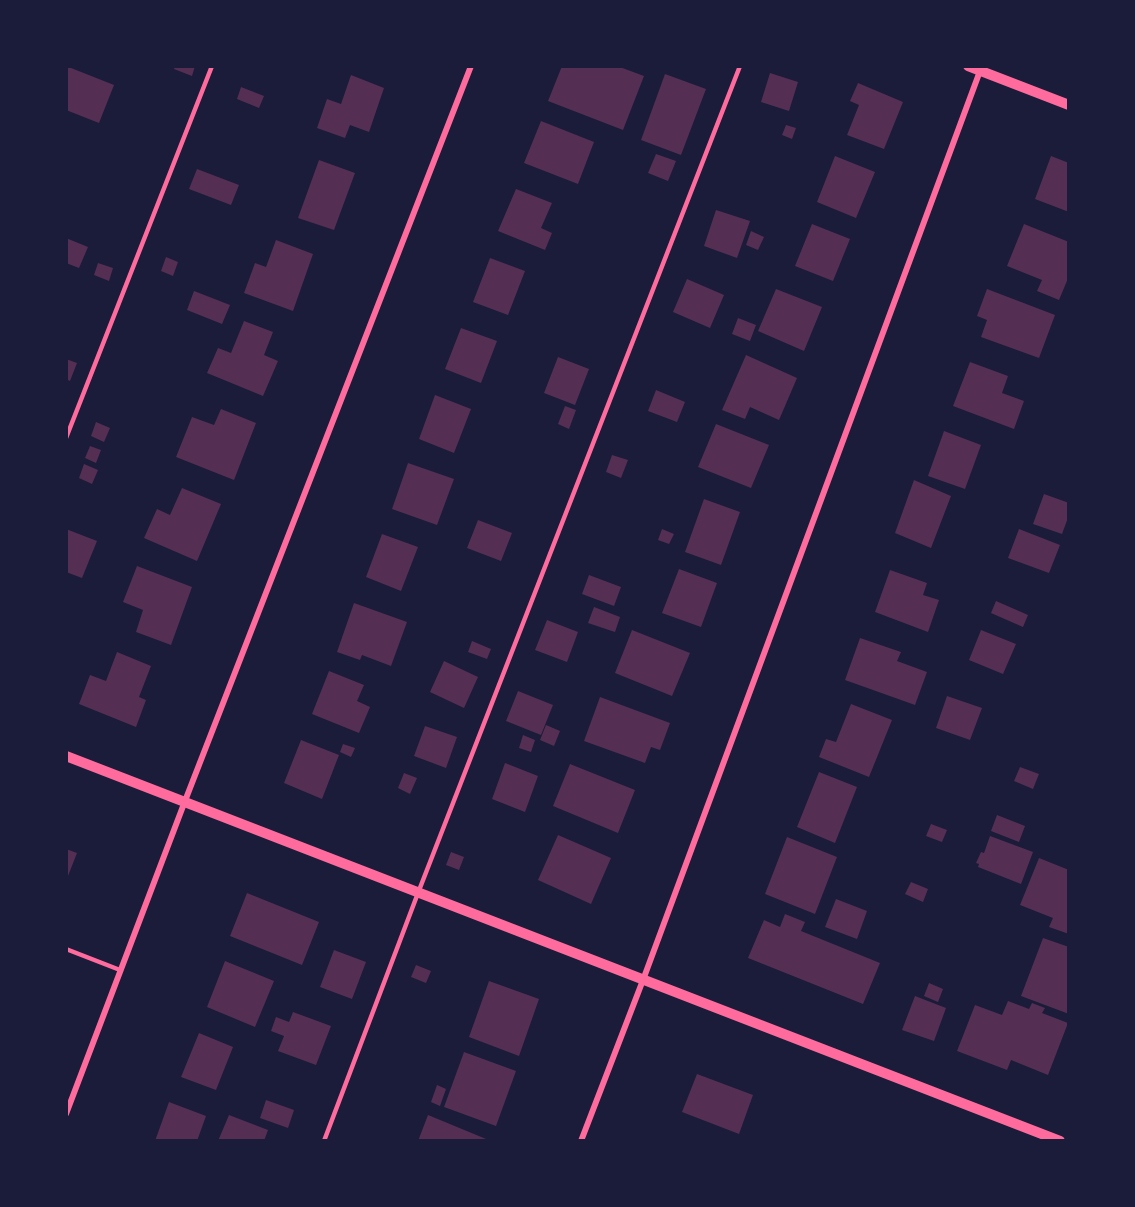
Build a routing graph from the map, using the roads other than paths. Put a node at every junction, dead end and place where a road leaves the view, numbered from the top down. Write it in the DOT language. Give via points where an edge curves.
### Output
graph roads {
  1 [pos="212,66"];
  2 [pos="471,66"];
  3 [pos="740,66"];
  4 [pos="968,66"];
  5 [pos="981,68"];
  6 [pos="1069,105"];
  7 [pos="66,438"];
  8 [pos="66,756"];
  9 [pos="185,801"];
  10 [pos="418,893"];
  11 [pos="66,949"];
  12 [pos="120,970"];
  13 [pos="643,980"];
  14 [pos="66,1113"];
  15 [pos="324,1141"];
  16 [pos="581,1141"];
  17 [pos="1060,1141"];
  1 -- 7 [label="lane"];
  2 -- 9 [label="street"];
  3 -- 10 [label="lane"];
  4 -- 5 [label="street"];
  5 -- 6 [label="street"];
  5 -- 13 [label="street"];
  8 -- 9 [label="street"];
  9 -- 10 [label="street"];
  9 -- 12 [label="street"];
  10 -- 13 [label="street"];
  10 -- 15 [label="lane"];
  11 -- 12 [label="lane"];
  12 -- 14 [label="street"];
  13 -- 16 [label="street"];
  13 -- 17 [label="street"];
}
